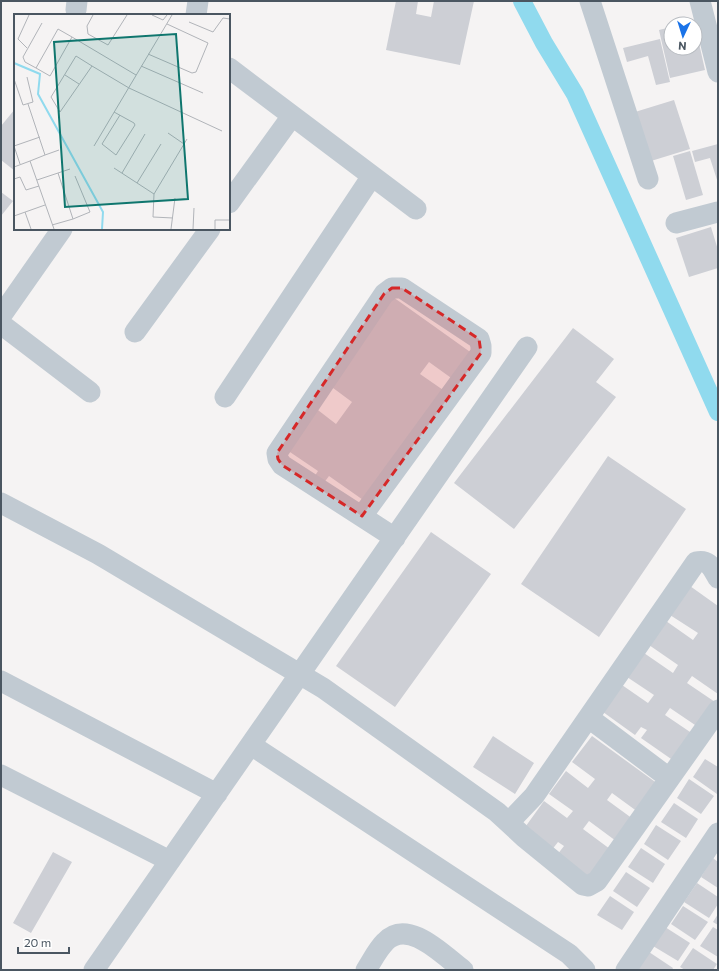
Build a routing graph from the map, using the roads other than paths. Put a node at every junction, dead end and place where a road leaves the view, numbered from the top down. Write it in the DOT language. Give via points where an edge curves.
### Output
graph roads {
  1 [pos="198,1"];
  2 [pos="590,1"];
  3 [pos="700,1"];
  4 [pos="196,14"];
  5 [pos="230,69"];
  6 [pos="718,72"];
  7 [pos="292,116"];
  8 [pos="372,176"];
  9 [pos="648,179"];
  10 [pos="230,202"];
  11 [pos="416,209"];
  12 [pos="718,212"];
  13 [pos="676,223"];
  14 [pos="61,230"];
  15 [pos="209,230"];
  16 [pos="1,316"];
  17 [pos="1,324"];
  18 [pos="135,332"];
  19 [pos="528,347"];
  20 [pos="90,392"];
  21 [pos="225,397"];
  22 [pos="1,503"];
  23 [pos="362,516"];
  24 [pos="395,538"];
  25 [pos="718,578"];
  26 [pos="300,674"];
  27 [pos="1,681"];
  28 [pos="718,710"];
  29 [pos="588,718"];
  30 [pos="251,745"];
  31 [pos="1,775"];
  32 [pos="669,778"];
  33 [pos="217,794"];
  34 [pos="505,819"];
  35 [pos="718,833"];
  36 [pos="170,861"];
  37 [pos="94,970"];
  38 [pos="366,970"];
  39 [pos="463,970"];
  40 [pos="585,970"];
  41 [pos="626,970"];
  1 -- 4 [label="street"];
  2 -- 9 [label="street"];
  3 -- 6 [label="street"];
  5 -- 7 [label="street"];
  7 -- 8 [label="street"];
  7 -- 10 [label="street"];
  8 -- 11 [label="street"];
  8 -- 21 [label="street"];
  12 -- 13 [label="street"];
  14 -- 16 [label="street"];
  15 -- 18 [label="street"];
  17 -- 20 [label="street"];
  19 -- 24 [label="street"];
  22 -- 26 [label="street" via="98,554"];
  23 -- 23 [label="street" via="282,465 278,453 384,294 392,288 402,288 479,339 480,353"];
  23 -- 24 [label="street"];
  24 -- 26 [label="street"];
  25 -- 29 [label="street" via="709,563 703,560 696,562"];
  26 -- 30 [label="street"];
  26 -- 34 [label="street"];
  27 -- 33 [label="street"];
  28 -- 32 [label="street"];
  29 -- 32 [label="street"];
  29 -- 34 [label="street" via="534,796 514,816"];
  30 -- 33 [label="street"];
  30 -- 40 [label="street" via="569,954"];
  31 -- 36 [label="street"];
  32 -- 34 [label="street" via="597,881 588,886 583,885"];
  33 -- 36 [label="street"];
  35 -- 41 [label="street"];
  36 -- 37 [label="street"];
  38 -- 39 [label="street" via="385,942 396,934 404,933 416,935"];
}
